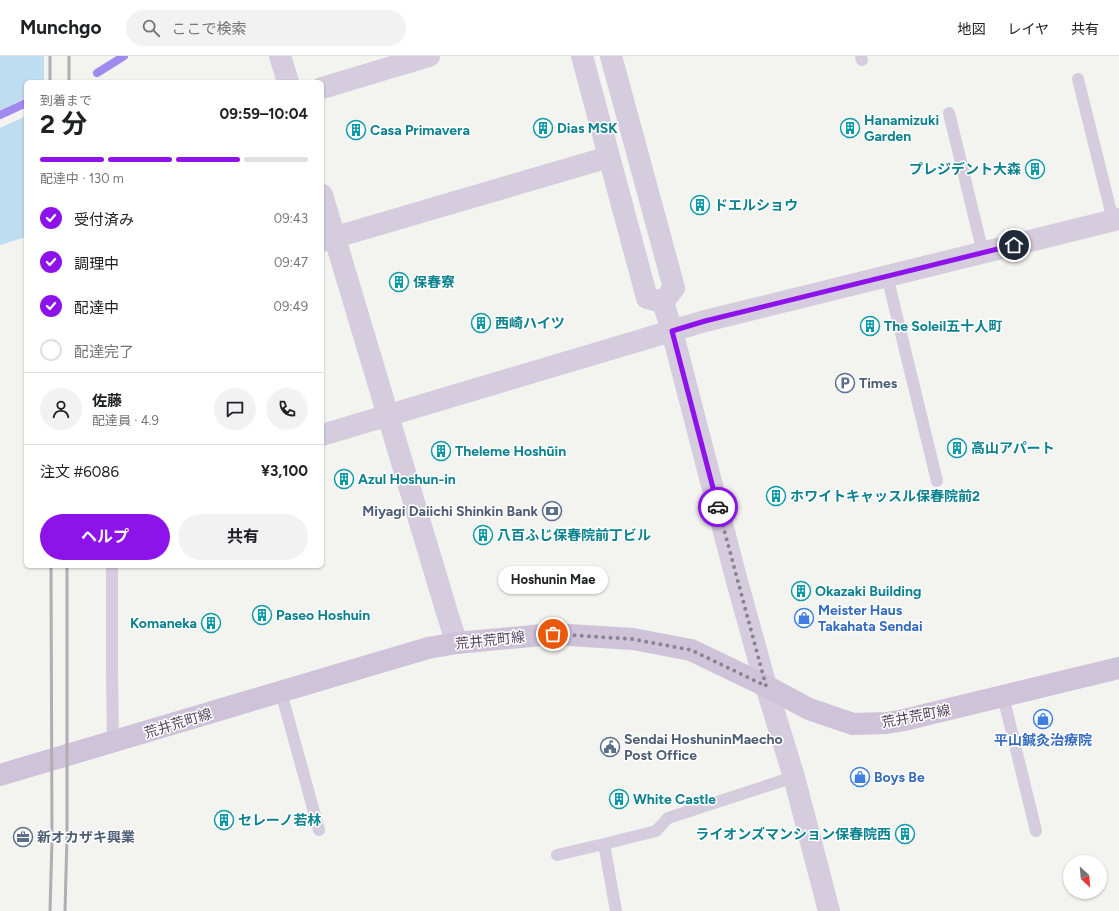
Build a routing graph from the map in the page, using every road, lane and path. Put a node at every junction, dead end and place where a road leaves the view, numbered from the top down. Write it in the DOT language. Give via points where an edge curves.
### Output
graph roads {
  1 [pos="280,56"];
  2 [pos="429,56"];
  3 [pos="582,56"];
  4 [pos="611,56"];
  5 [pos="1078,79"];
  6 [pos="287,80"];
  7 [pos="324,87"];
  8 [pos="949,113"];
  9 [pos="609,157"];
  10 [pos="324,209"];
  11 [pos="1116,219"];
  12 [pos="328,239"];
  13 [pos="983,252"];
  14 [pos="887,276"];
  15 [pos="663,302"];
  16 [pos="672,331"];
  17 [pos="388,415"];
  18 [pos="324,434"];
  19 [pos="937,481"];
  20 [pos="112,568"];
  21 [pos="458,643"];
  22 [pos="1119,668"];
  23 [pos="766,686"];
  24 [pos="281,692"];
  25 [pos="1003,696"];
  26 [pos="113,742"];
  27 [pos="0,775"];
  28 [pos="794,777"];
  29 [pos="319,830"];
  30 [pos="1036,831"];
  31 [pos="604,844"];
  32 [pos="557,855"];
  33 [pos="616,911"];
  34 [pos="829,911"];
  1 -- 6 [label="street"];
  2 -- 7 [label="street"];
  3 -- 9 [label="street"];
  4 -- 15 [label="street" via="674,288"];
  5 -- 11 [label="lane"];
  8 -- 13 [label="lane"];
  9 -- 12 [label="street"];
  9 -- 15 [label="street" via="647,298"];
  10 -- 12 [label="street"];
  11 -- 13 [label="street"];
  12 -- 17 [label="street"];
  13 -- 14 [label="street"];
  14 -- 16 [label="street"];
  14 -- 19 [label="lane"];
  15 -- 16 [label="street"];
  16 -- 17 [label="street"];
  16 -- 23 [label="street"];
  17 -- 18 [label="street"];
  17 -- 21 [label="street"];
  20 -- 26 [label="lane"];
  21 -- 23 [label="main road, 荒井荒町線" via="553,634 632,639 691,650"];
  21 -- 24 [label="main road, 荒井荒町線" via="428,648"];
  22 -- 25 [label="main road, 荒井荒町線"];
  23 -- 25 [label="main road, 荒井荒町線" via="809,709 853,724 904,720"];
  23 -- 28 [label="street"];
  24 -- 26 [label="main road, 荒井荒町線"];
  24 -- 29 [label="lane"];
  25 -- 30 [label="lane"];
  26 -- 27 [label="main road, 荒井荒町線"];
  28 -- 31 [label="lane" via="668,818 656,831"];
  28 -- 34 [label="street"];
  31 -- 32 [label="lane"];
  31 -- 33 [label="lane"];
}
